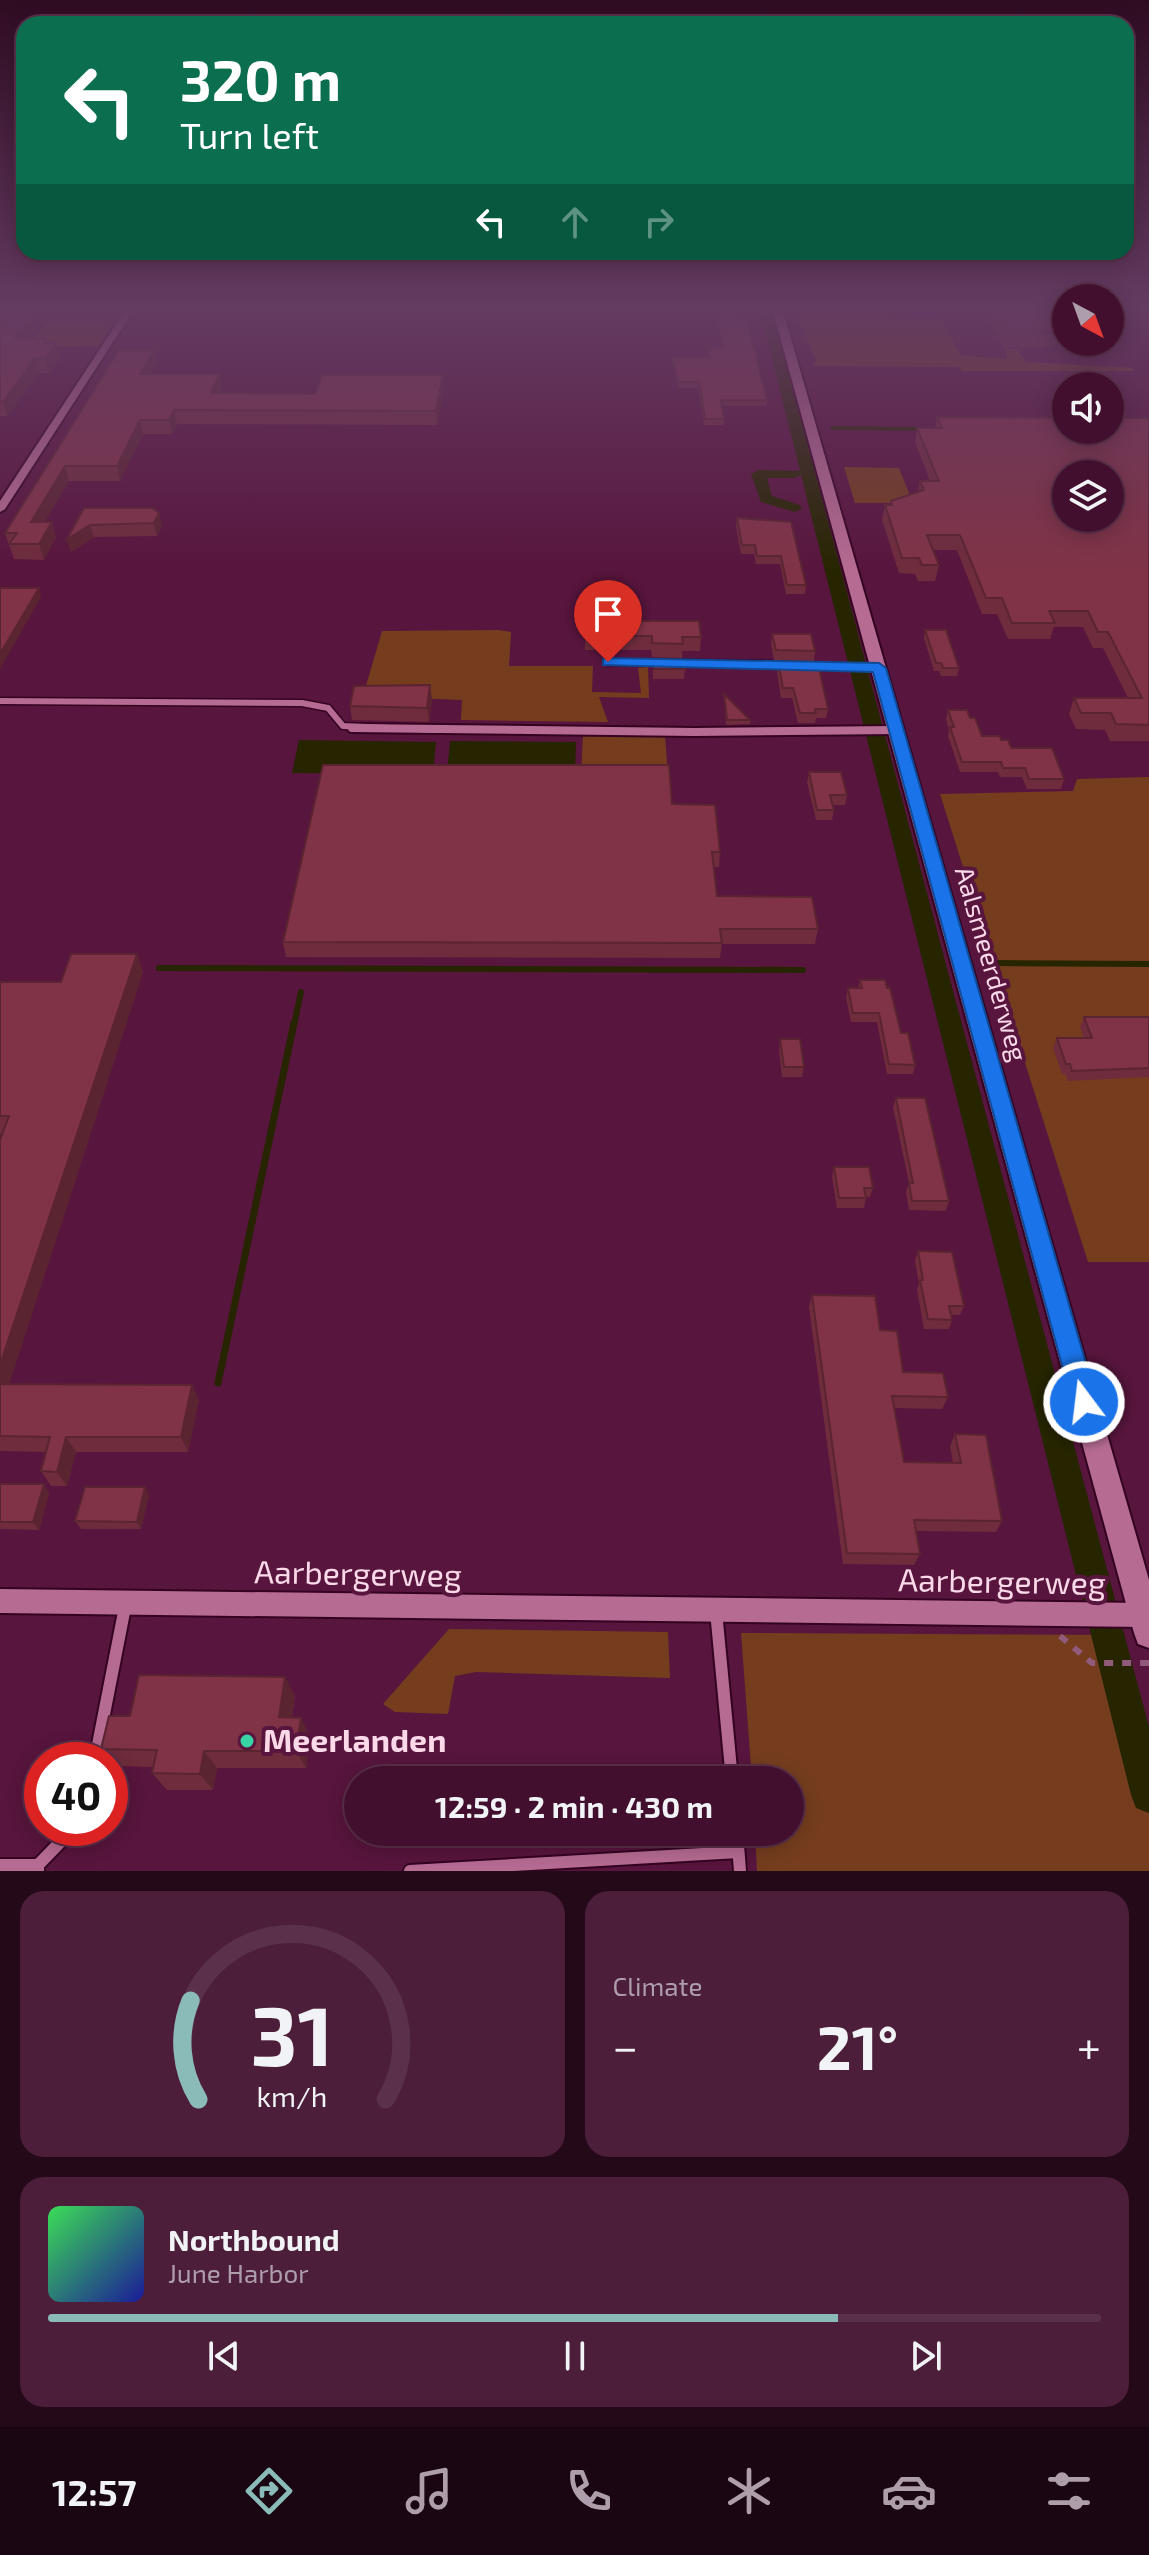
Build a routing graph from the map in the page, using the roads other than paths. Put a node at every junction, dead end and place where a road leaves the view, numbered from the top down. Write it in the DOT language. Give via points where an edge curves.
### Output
graph roads {
  1 [pos="72,398"];
  2 [pos="801,398"];
  3 [pos="0,509"];
  4 [pos="608,662"];
  5 [pos="871,668"];
  6 [pos="0,701"];
  7 [pos="892,730"];
  8 [pos="0,1601"];
  9 [pos="126,1602"];
  10 [pos="716,1611"];
  11 [pos="1147,1624"];
  12 [pos="99,1742"];
  13 [pos="731,1766"];
  14 [pos="57,1846"];
  15 [pos="738,1846"];
  16 [pos="738,1852"];
  17 [pos="0,1865"];
  18 [pos="36,1869"];
  19 [pos="410,1871"];
  20 [pos="740,1871"];
  1 -- 3 [label="street"];
  2 -- 5 [label="street, Aalsmeerderweg"];
  4 -- 5 [label="lane"];
  5 -- 7 [label="street, Aalsmeerderweg"];
  6 -- 7 [label="lane" via="302,703 328,708 343,726 359,729"];
  7 -- 11 [label="street, Aalsmeerderweg"];
  8 -- 9 [label="street, Aarbergerweg"];
  9 -- 10 [label="street, Aarbergerweg"];
  9 -- 12 [label="lane"];
  10 -- 11 [label="street, Aarbergerweg" via="1116,1615"];
  10 -- 13 [label="lane"];
  14 -- 18 [label="lane"];
  15 -- 16 [label="lane"];
  16 -- 19 [label="lane"];
  16 -- 20 [label="lane"];
  17 -- 18 [label="lane"];
}
